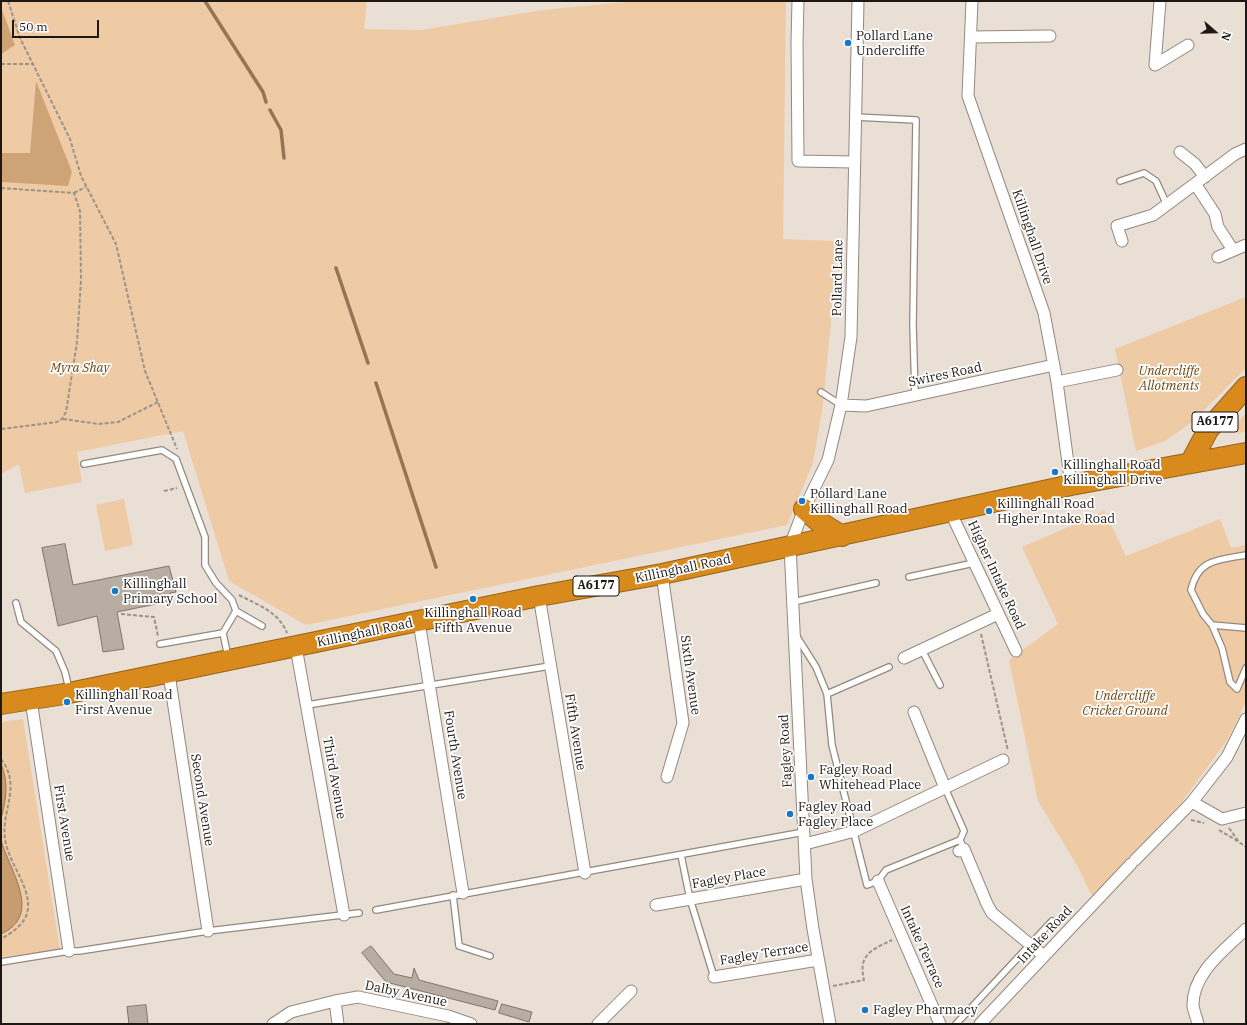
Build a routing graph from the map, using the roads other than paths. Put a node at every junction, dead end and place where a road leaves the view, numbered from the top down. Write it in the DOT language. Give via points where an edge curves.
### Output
graph roads {
  1 [pos="798,1"];
  2 [pos="858,1"];
  3 [pos="972,1"];
  4 [pos="1160,1"];
  5 [pos="971,36"];
  6 [pos="1050,36"];
  7 [pos="1188,46"];
  8 [pos="855,117"];
  9 [pos="1246,149"];
  10 [pos="1180,152"];
  11 [pos="854,162"];
  12 [pos="1205,178"];
  13 [pos="1120,181"];
  14 [pos="1196,185"];
  15 [pos="1167,205"];
  16 [pos="1122,241"];
  17 [pos="1246,245"];
  18 [pos="1233,250"];
  19 [pos="1218,257"];
  20 [pos="1054,365"];
  21 [pos="1117,370"];
  22 [pos="1057,382"];
  23 [pos="1246,387"];
  24 [pos="820,392"];
  25 [pos="915,395"];
  26 [pos="841,405"];
  27 [pos="1246,453"];
  28 [pos="1191,462"];
  29 [pos="84,464"];
  30 [pos="1071,485"];
  31 [pos="804,509"];
  32 [pos="950,511"];
  33 [pos="842,536"];
  34 [pos="790,546"];
  35 [pos="1246,556"];
  36 [pos="974,563"];
  37 [pos="662,574"];
  38 [pos="909,577"];
  39 [pos="876,583"];
  40 [pos="538,596"];
  41 [pos="793,602"];
  42 [pos="16,603"];
  43 [pos="236,612"];
  44 [pos="998,614"];
  45 [pos="419,622"];
  46 [pos="1212,624"];
  47 [pos="262,626"];
  48 [pos="1246,628"];
  49 [pos="223,633"];
  50 [pos="795,634"];
  51 [pos="160,644"];
  52 [pos="295,647"];
  53 [pos="922,650"];
  54 [pos="1016,652"];
  55 [pos="904,658"];
  56 [pos="229,661"];
  57 [pos="550,666"];
  58 [pos="889,667"];
  59 [pos="1246,668"];
  60 [pos="169,674"];
  61 [pos="429,685"];
  62 [pos="940,686"];
  63 [pos="70,693"];
  64 [pos="827,694"];
  65 [pos="31,700"];
  66 [pos="1,704"];
  67 [pos="307,705"];
  68 [pos="914,712"];
  69 [pos="1246,719"];
  70 [pos="1003,760"];
  71 [pos="667,777"];
  72 [pos="945,788"];
  73 [pos="1192,802"];
  74 [pos="1246,813"];
  75 [pos="855,831"];
  76 [pos="804,832"];
  77 [pos="805,844"];
  78 [pos="961,846"];
  79 [pos="681,855"];
  80 [pos="584,873"];
  81 [pos="806,879"];
  82 [pos="878,881"];
  83 [pos="458,894"];
  84 [pos="690,899"];
  85 [pos="656,905"];
  86 [pos="376,910"];
  87 [pos="358,913"];
  88 [pos="344,915"];
  89 [pos="1052,921"];
  90 [pos="1246,929"];
  91 [pos="208,932"];
  92 [pos="1030,944"];
  93 [pos="69,951"];
  94 [pos="490,956"];
  95 [pos="1044,956"];
  96 [pos="818,960"];
  97 [pos="1,962"];
  98 [pos="714,977"];
  99 [pos="631,991"];
  100 [pos="335,1000"];
  101 [pos="273,1024"];
  102 [pos="338,1024"];
  103 [pos="471,1024"];
  104 [pos="598,1024"];
  105 [pos="830,1024"];
  106 [pos="940,1024"];
  107 [pos="956,1024"];
  108 [pos="980,1024"];
  109 [pos="1198,1024"];
  1 -- 11 [label="street" via="798,161"];
  2 -- 8 [label="street, Pollard Lane"];
  3 -- 5 [label="street, Killinghall Drive"];
  4 -- 7 [label="street" via="1155,65"];
  5 -- 6 [label="street"];
  5 -- 20 [label="street, Killinghall Drive" via="968,96 1044,313"];
  8 -- 11 [label="street, Pollard Lane"];
  8 -- 25 [label="lane" via="916,120 913,325"];
  9 -- 12 [label="street" via="1235,154"];
  10 -- 12 [label="street" via="1195,164"];
  11 -- 26 [label="street, Pollard Lane" via="851,337"];
  12 -- 14 [label="street"];
  13 -- 15 [label="lane" via="1144,173 1156,181"];
  14 -- 15 [label="street"];
  14 -- 18 [label="street" via="1215,214 1218,227"];
  15 -- 16 [label="street" via="1153,215 1118,226"];
  17 -- 18 [label="street"];
  18 -- 19 [label="street"];
  20 -- 22 [label="street, Killinghall Drive"];
  20 -- 25 [label="street, Swires Road"];
  21 -- 22 [label="street"];
  22 -- 30 [label="street, Killinghall Drive"];
  23 -- 28 [label="highway, A6177" via="1208,430"];
  24 -- 26 [label="lane"];
  25 -- 26 [label="street, Swires Road" via="866,406"];
  26 -- 31 [label="street, Pollard Lane" via="828,460"];
  27 -- 28 [label="highway, Killinghall Road"];
  28 -- 30 [label="highway, Killinghall Road / A6177"];
  29 -- 43 [label="lane" via="162,450 176,459 205,537 205,565 216,583 232,600"];
  30 -- 32 [label="highway, Killinghall Road / A6177"];
  31 -- 33 [label="highway"];
  31 -- 34 [label="street, Pollard Lane"];
  32 -- 33 [label="highway, Killinghall Road / A6177"];
  32 -- 36 [label="street, Higher Intake Road"];
  33 -- 34 [label="highway, Killinghall Road / A6177"];
  34 -- 37 [label="highway, Killinghall Road / A6177"];
  34 -- 41 [label="street, Fagley Road"];
  35 -- 46 [label="lane" via="1212,563 1201,568 1194,576 1191,590 1203,614"];
  36 -- 38 [label="lane"];
  36 -- 44 [label="street, Higher Intake Road"];
  37 -- 40 [label="highway, Killinghall Road / A6177"];
  37 -- 71 [label="street, Sixth Avenue" via="683,723"];
  39 -- 41 [label="lane"];
  40 -- 45 [label="highway, Killinghall Road / A6177"];
  40 -- 57 [label="street, Fifth Avenue"];
  41 -- 50 [label="street, Fagley Road"];
  42 -- 63 [label="lane" via="21,622 56,651"];
  43 -- 47 [label="lane"];
  43 -- 49 [label="lane"];
  44 -- 53 [label="street"];
  44 -- 54 [label="street, Higher Intake Road"];
  45 -- 52 [label="highway, Killinghall Road / A6177"];
  45 -- 61 [label="street, Fourth Avenue"];
  46 -- 48 [label="lane"];
  46 -- 59 [label="lane" via="1234,688 1238,689"];
  49 -- 51 [label="lane"];
  49 -- 56 [label="lane"];
  50 -- 64 [label="lane" via="816,667"];
  50 -- 76 [label="street, Fagley Road"];
  52 -- 56 [label="highway, Killinghall Road / A6177"];
  52 -- 67 [label="street, Third Avenue"];
  53 -- 55 [label="street"];
  53 -- 62 [label="lane"];
  56 -- 60 [label="highway, Killinghall Road / A6177"];
  57 -- 61 [label="lane"];
  57 -- 80 [label="street, Fifth Avenue"];
  58 -- 64 [label="lane"];
  60 -- 63 [label="highway, Killinghall Road / A6177"];
  60 -- 91 [label="street, Second Avenue"];
  61 -- 67 [label="lane"];
  61 -- 83 [label="street, Fourth Avenue"];
  63 -- 65 [label="highway, Killinghall Road / A6177"];
  64 -- 75 [label="lane" via="832,745"];
  65 -- 66 [label="highway, Killinghall Road / A6177"];
  65 -- 93 [label="street, First Avenue"];
  67 -- 88 [label="street, Third Avenue"];
  68 -- 72 [label="street"];
  69 -- 73 [label="street, Intake Road" via="1227,757"];
  70 -- 72 [label="street"];
  72 -- 75 [label="street"];
  72 -- 78 [label="lane" via="964,831"];
  73 -- 74 [label="street" via="1222,819"];
  73 -- 95 [label="street, Intake Road"];
  75 -- 77 [label="street"];
  75 -- 82 [label="lane" via="867,885"];
  76 -- 77 [label="street, Fagley Road"];
  76 -- 79 [label="lane"];
  77 -- 81 [label="street, Fagley Road"];
  78 -- 82 [label="lane" via="886,870"];
  78 -- 92 [label="street" via="992,913"];
  79 -- 80 [label="lane"];
  79 -- 84 [label="lane"];
  80 -- 83 [label="lane"];
  81 -- 84 [label="street, Fagley Place"];
  81 -- 96 [label="street, Fagley Road"];
  82 -- 106 [label="street, Intake Terrace"];
  83 -- 86 [label="lane"];
  83 -- 94 [label="lane" via="459,946"];
  84 -- 85 [label="street, Fagley Place"];
  84 -- 98 [label="lane"];
  87 -- 88 [label="lane"];
  88 -- 91 [label="lane"];
  89 -- 92 [label="lane, Intake Road"];
  90 -- 109 [label="street" via="1202,974 1193,1007"];
  91 -- 93 [label="lane"];
  92 -- 95 [label="street"];
  92 -- 107 [label="lane, Intake Road"];
  93 -- 97 [label="lane"];
  95 -- 108 [label="street, Intake Road"];
  96 -- 98 [label="street, Fagley Terrace"];
  96 -- 105 [label="street, Fagley Road" via="829,987"];
  99 -- 104 [label="street"];
  100 -- 101 [label="street, Dalby Avenue" via="291,1012"];
  100 -- 102 [label="street"];
  100 -- 103 [label="street, Dalby Avenue" via="358,998 448,1016"];
}
